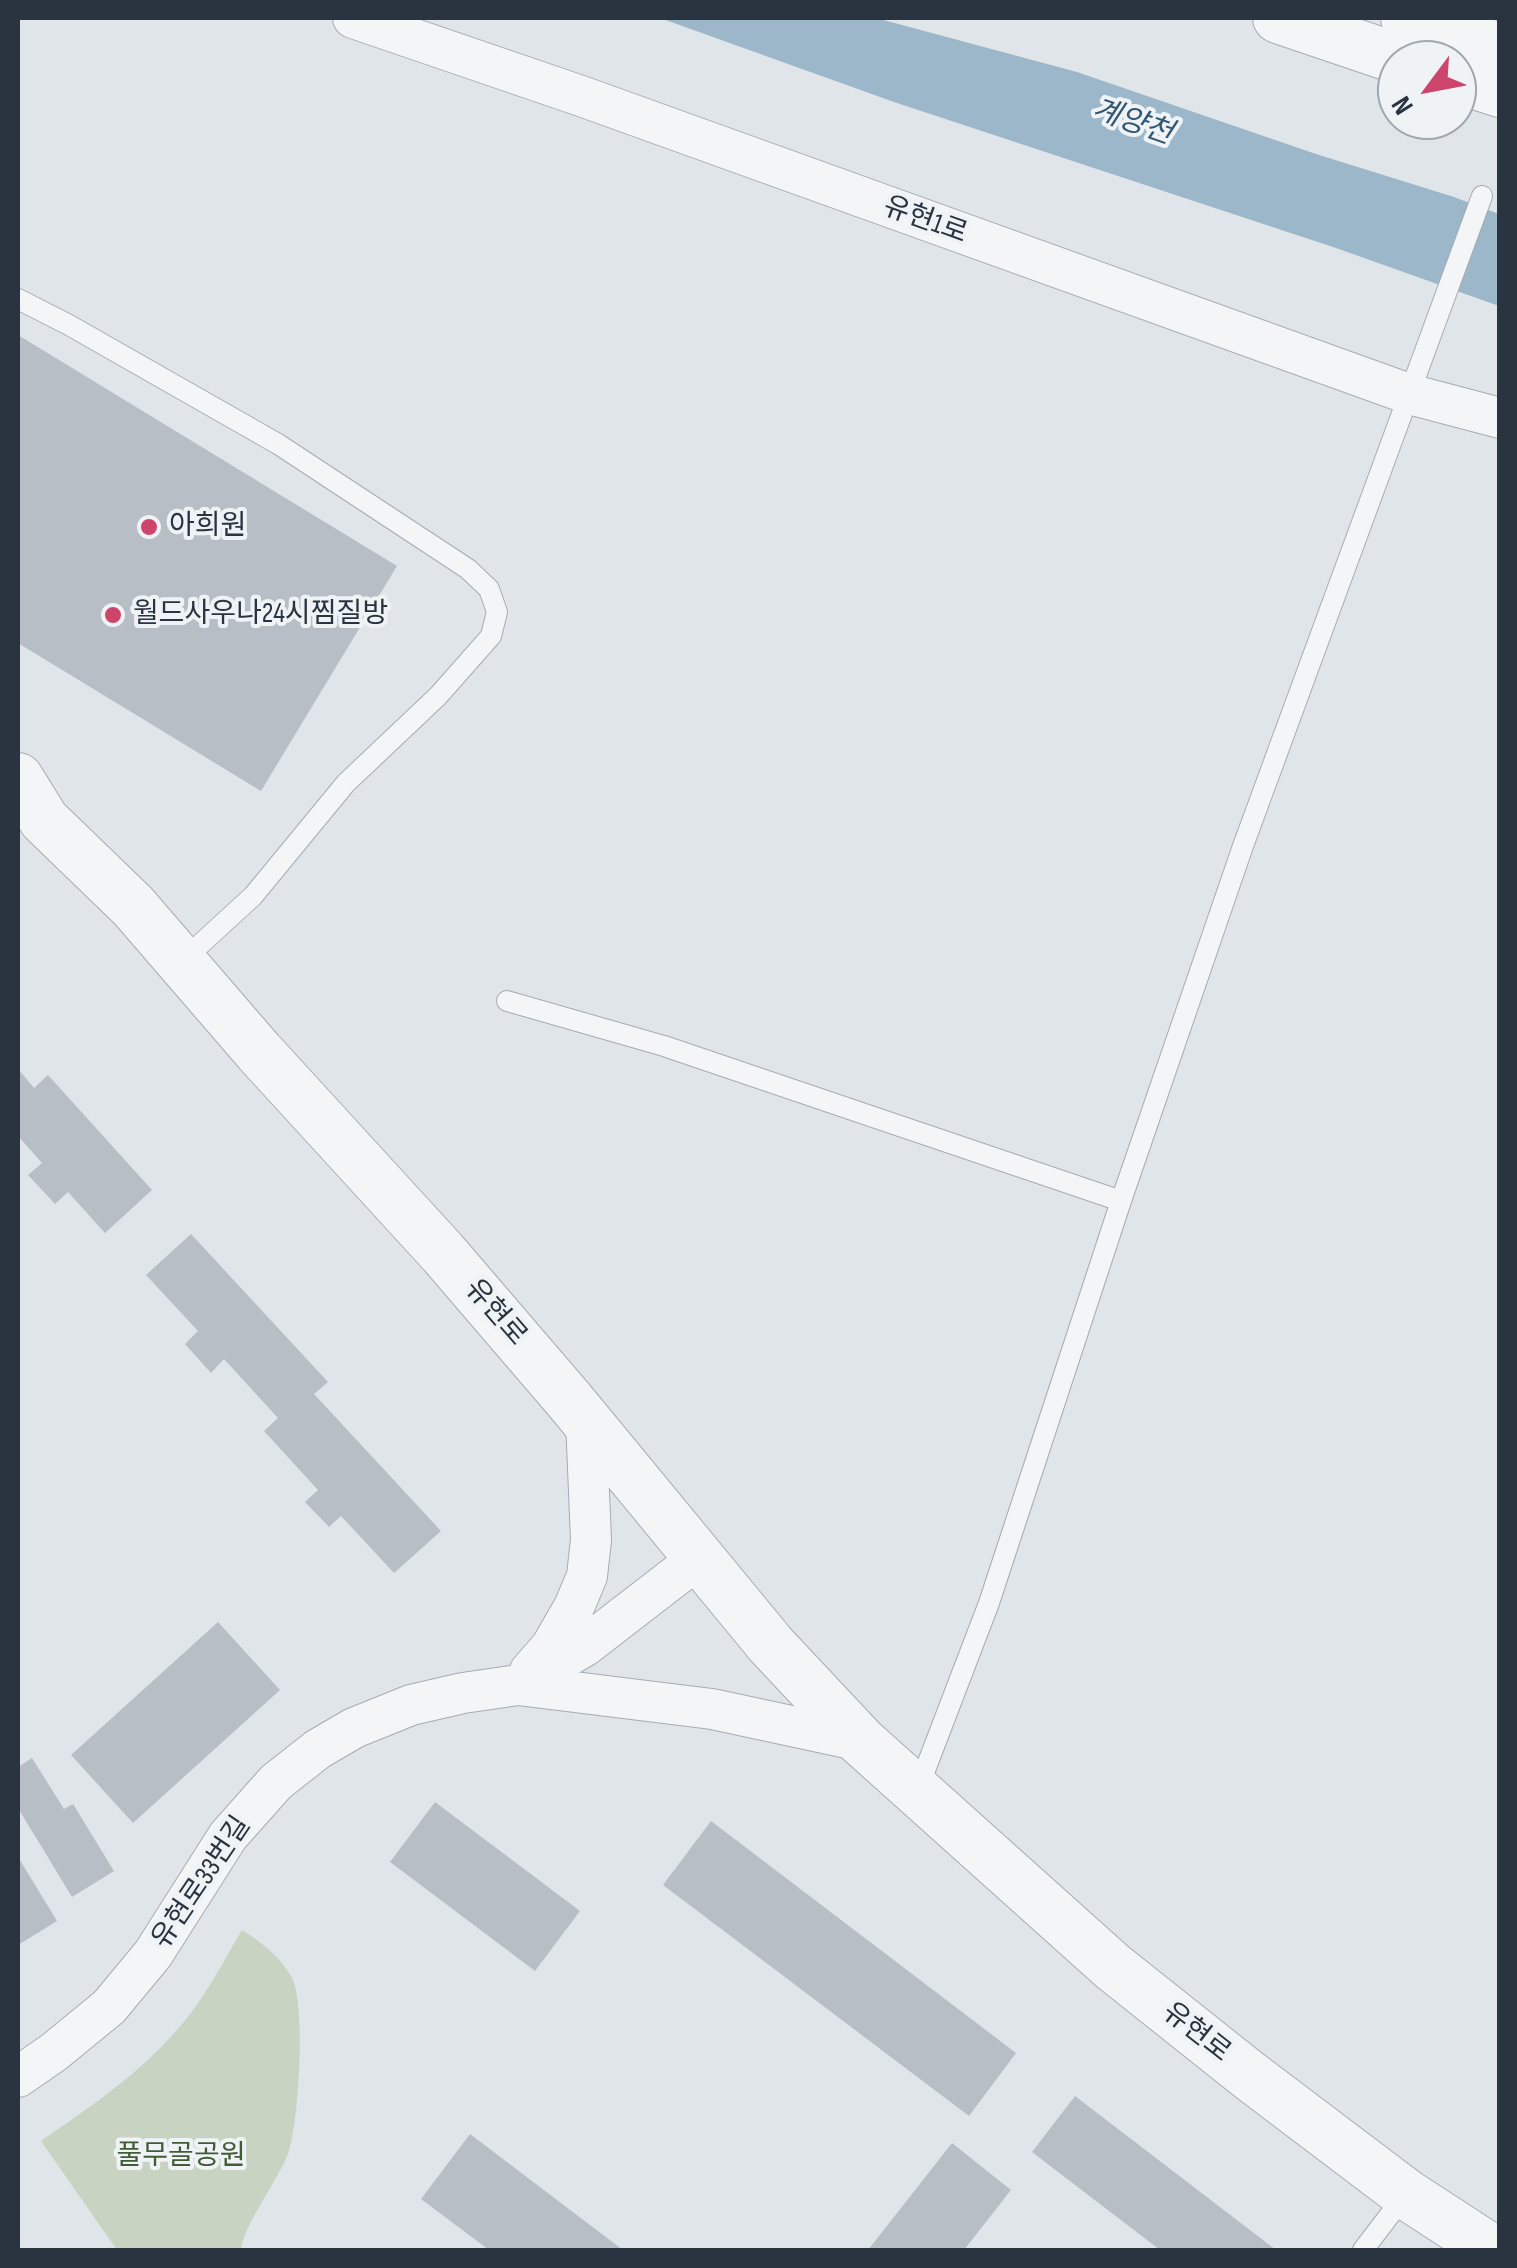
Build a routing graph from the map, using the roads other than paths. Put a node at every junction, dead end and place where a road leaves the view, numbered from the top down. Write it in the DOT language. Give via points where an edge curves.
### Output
graph roads {
  1 [pos="353,18"];
  2 [pos="1278,18"];
  3 [pos="1406,18"];
  4 [pos="1500,48"];
  5 [pos="1377,52"];
  6 [pos="1482,196"];
  7 [pos="18,299"];
  8 [pos="1412,385"];
  9 [pos="1500,418"];
  10 [pos="18,778"];
  11 [pos="18,823"];
  12 [pos="64,842"];
  13 [pos="181,962"];
  14 [pos="508,1000"];
  15 [pos="1121,1202"];
  16 [pos="586,1420"];
  17 [pos="699,1558"];
  18 [pos="518,1685"];
  19 [pos="861,1741"];
  20 [pos="916,1792"];
  21 [pos="18,2077"];
  22 [pos="1406,2194"];
  23 [pos="1362,2250"];
  24 [pos="1492,2250"];
  1 -- 8 [label="street, 유현1로"];
  2 -- 5 [label="street"];
  3 -- 4 [label="street"];
  6 -- 8 [label="lane"];
  7 -- 13 [label="lane" via="278,444 468,570 489,590 496,612 491,636 438,696 346,783 253,896"];
  8 -- 9 [label="street, 유현1로"];
  8 -- 15 [label="lane"];
  10 -- 12 [label="street"];
  11 -- 12 [label="street"];
  12 -- 13 [label="street, 유현로"];
  13 -- 16 [label="street, 유현로"];
  14 -- 15 [label="lane" via="664,1046"];
  15 -- 20 [label="lane" via="988,1603"];
  16 -- 17 [label="street, 유현로"];
  16 -- 18 [label="street" via="587,1576 552,1647"];
  17 -- 18 [label="street, 유현로33번길" via="584,1646"];
  17 -- 19 [label="street, 유현로"];
  18 -- 19 [label="street, 유현로33번길" via="712,1709"];
  18 -- 21 [label="street, 유현로33번길" via="411,1705 318,1749 276,1782 228,1836 153,1954 109,2007"];
  19 -- 20 [label="street, 유현로"];
  20 -- 22 [label="street, 유현로" via="1113,1967"];
  22 -- 23 [label="lane"];
  22 -- 24 [label="street, 유현로"];
}
